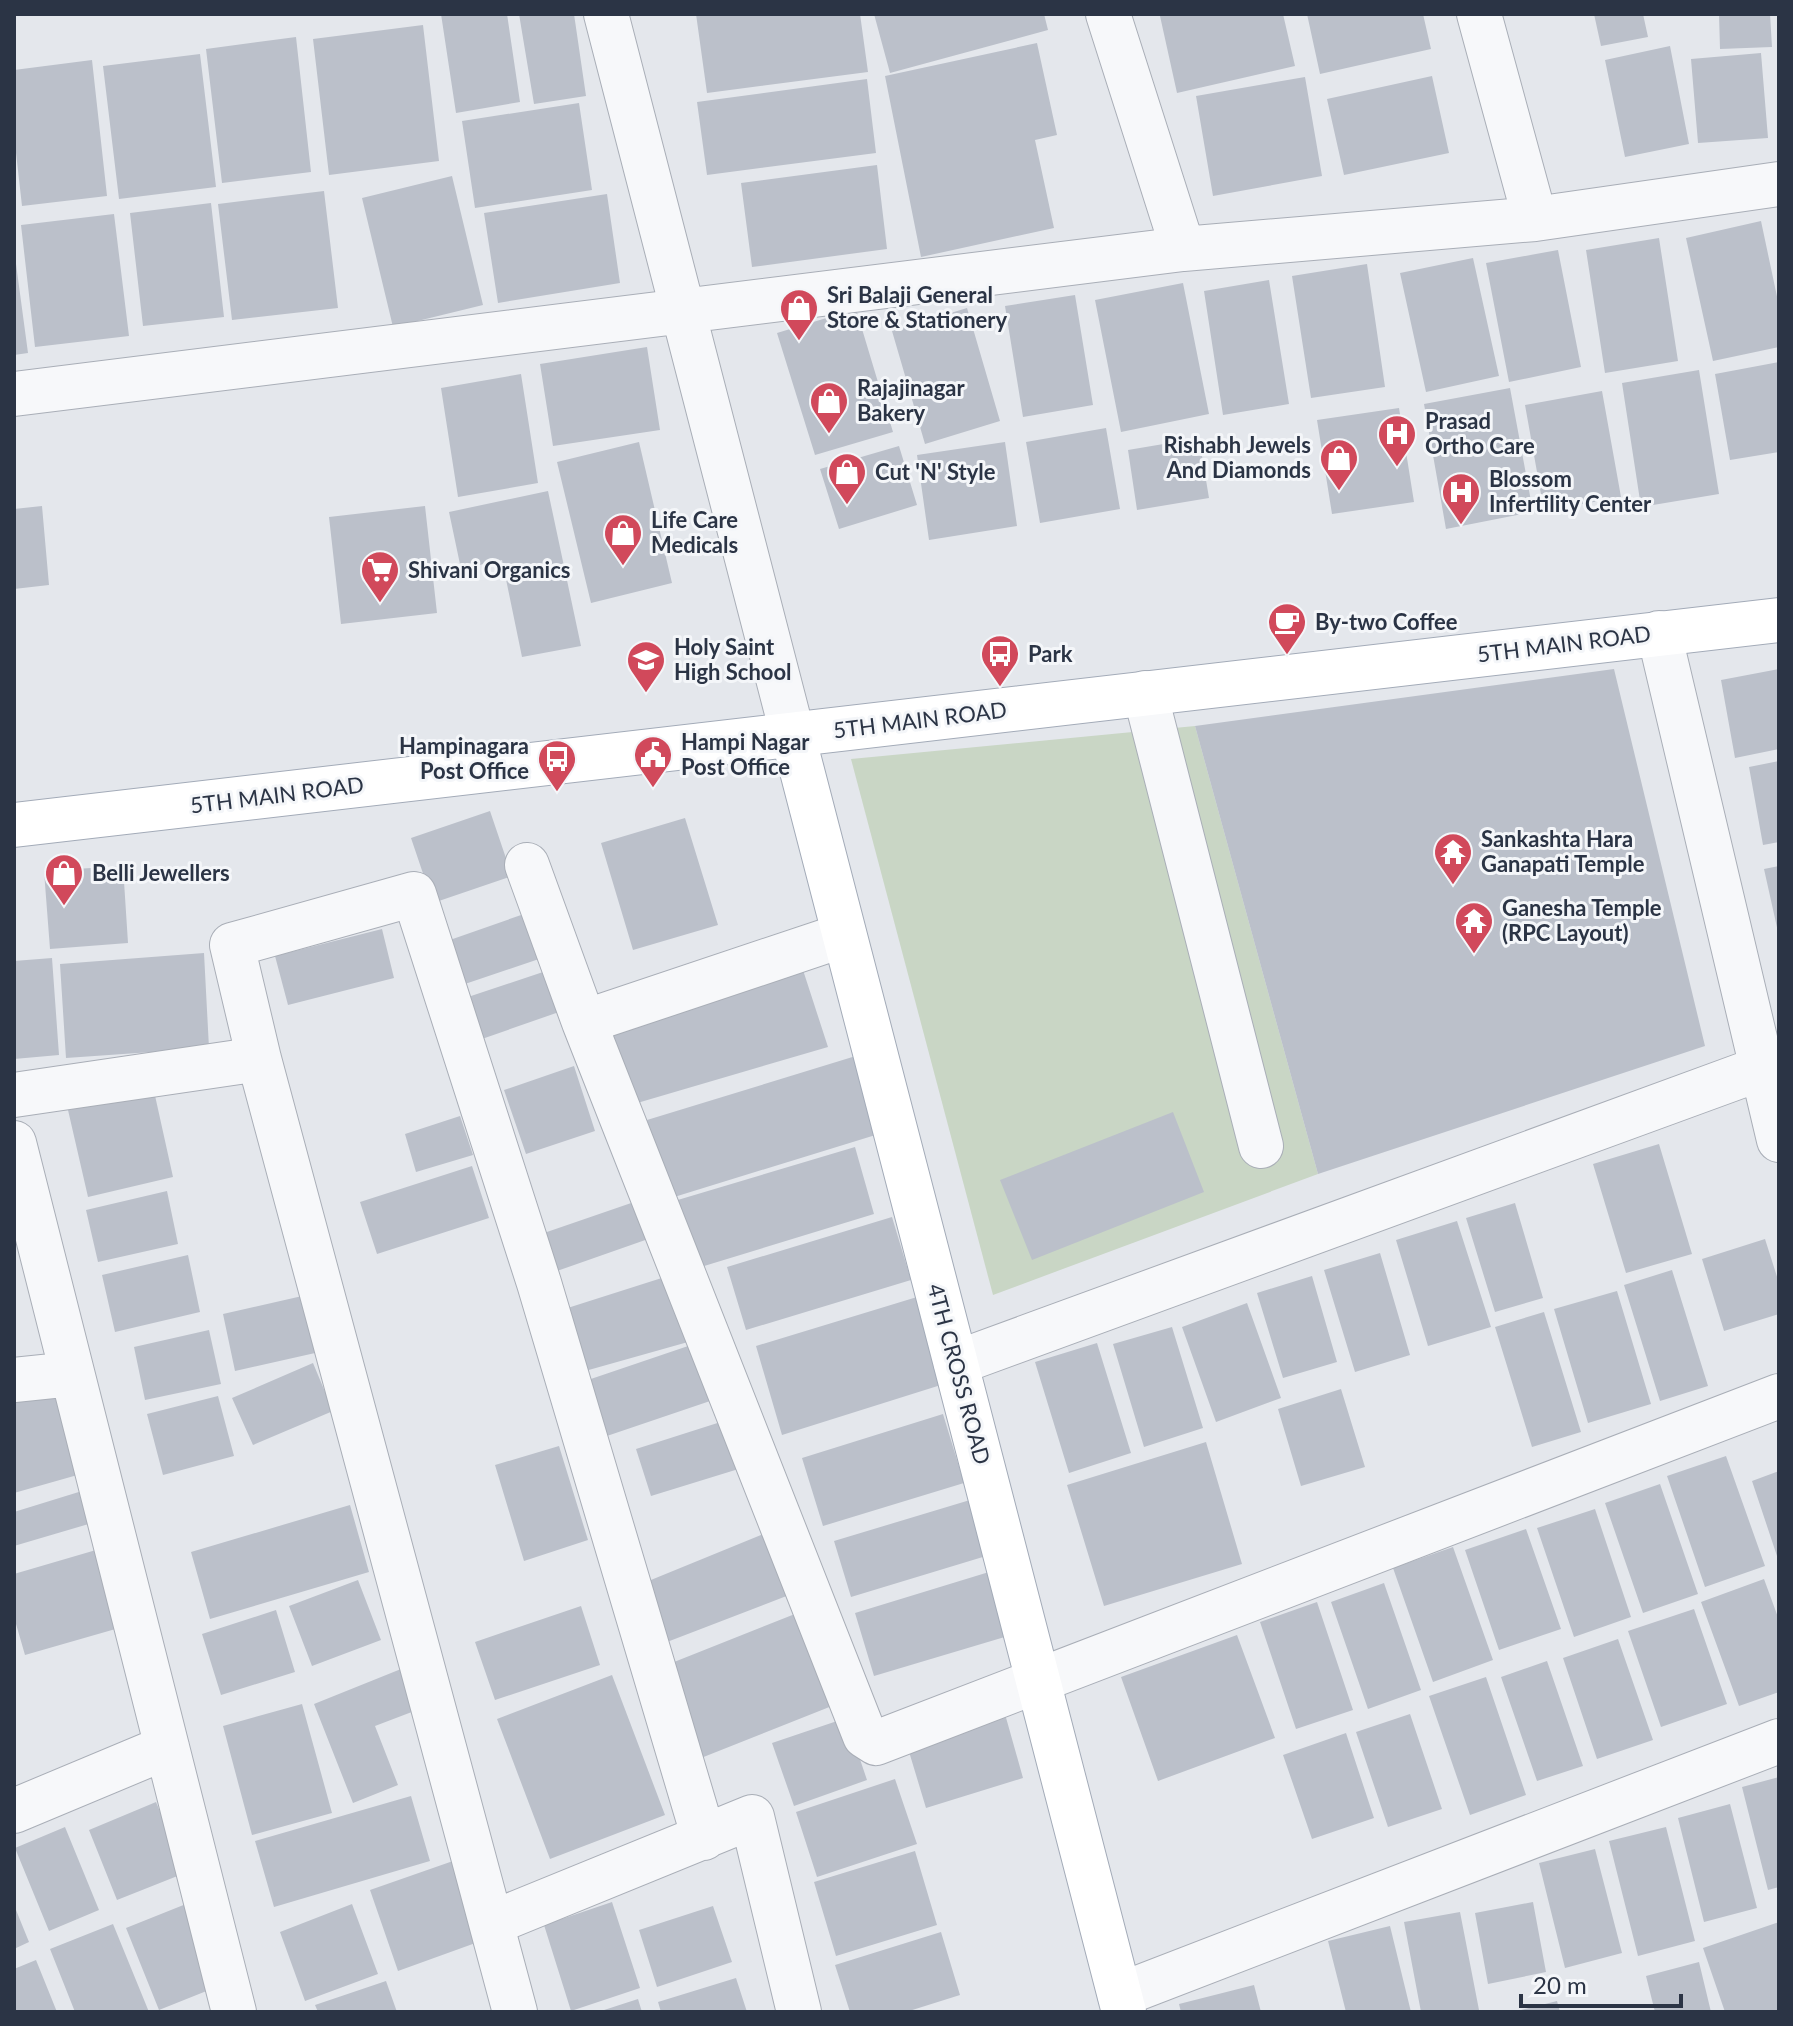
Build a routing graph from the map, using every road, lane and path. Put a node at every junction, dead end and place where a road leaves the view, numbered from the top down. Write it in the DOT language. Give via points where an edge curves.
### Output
graph roads {
  1 [pos="606,14"];
  2 [pos="1108,14"];
  3 [pos="1479,14"];
  4 [pos="1779,184"];
  5 [pos="1535,219"];
  6 [pos="1183,249"];
  7 [pos="683,310"];
  8 [pos="14,394"];
  9 [pos="1779,620"];
  10 [pos="1659,633"];
  11 [pos="1145,693"];
  12 [pos="793,736"];
  13 [pos="14,825"];
  14 [pos="527,865"];
  15 [pos="844,935"];
  16 [pos="584,1022"];
  17 [pos="259,1059"];
  18 [pos="1762,1068"];
  19 [pos="14,1095"];
  20 [pos="1779,1140"];
  21 [pos="14,1143"];
  22 [pos="1261,1146"];
  23 [pos="956,1363"];
  24 [pos="72,1374"];
  25 [pos="14,1380"];
  26 [pos="1779,1396"];
  27 [pos="1038,1681"];
  28 [pos="1779,1741"];
  29 [pos="167,1747"];
  30 [pos="14,1811"];
  31 [pos="704,1838"];
  32 [pos="492,1923"];
  33 [pos="1122,2003"];
  34 [pos="232,2011"];
  35 [pos="515,2012"];
  36 [pos="799,2012"];
  1 -- 7 [label="street"];
  2 -- 6 [label="street"];
  3 -- 5 [label="street"];
  4 -- 5 [label="street"];
  5 -- 6 [label="street"];
  6 -- 7 [label="street"];
  7 -- 8 [label="street"];
  7 -- 12 [label="street"];
  9 -- 10 [label="main road, 5TH MAIN ROAD"];
  10 -- 11 [label="main road, 5TH MAIN ROAD"];
  10 -- 18 [label="street"];
  11 -- 12 [label="main road, 5TH MAIN ROAD"];
  11 -- 22 [label="street"];
  12 -- 13 [label="main road, 5TH MAIN ROAD"];
  12 -- 15 [label="main road, 4TH CROSS ROAD"];
  14 -- 16 [label="street"];
  15 -- 16 [label="street"];
  15 -- 23 [label="main road, 4TH CROSS ROAD"];
  16 -- 27 [label="street" via="865,1736 876,1743"];
  17 -- 19 [label="street"];
  17 -- 31 [label="street" via="232,945 414,894 539,1283"];
  17 -- 32 [label="street"];
  18 -- 20 [label="street"];
  18 -- 23 [label="street"];
  21 -- 24 [label="street"];
  23 -- 27 [label="main road, 4TH CROSS ROAD"];
  24 -- 25 [label="street"];
  24 -- 29 [label="street"];
  26 -- 27 [label="street"];
  27 -- 33 [label="main road, 4TH CROSS ROAD"];
  28 -- 33 [label="street"];
  29 -- 30 [label="street"];
  29 -- 34 [label="street"];
  31 -- 32 [label="street"];
  31 -- 36 [label="street" via="752,1817"];
  32 -- 35 [label="street"];
}
